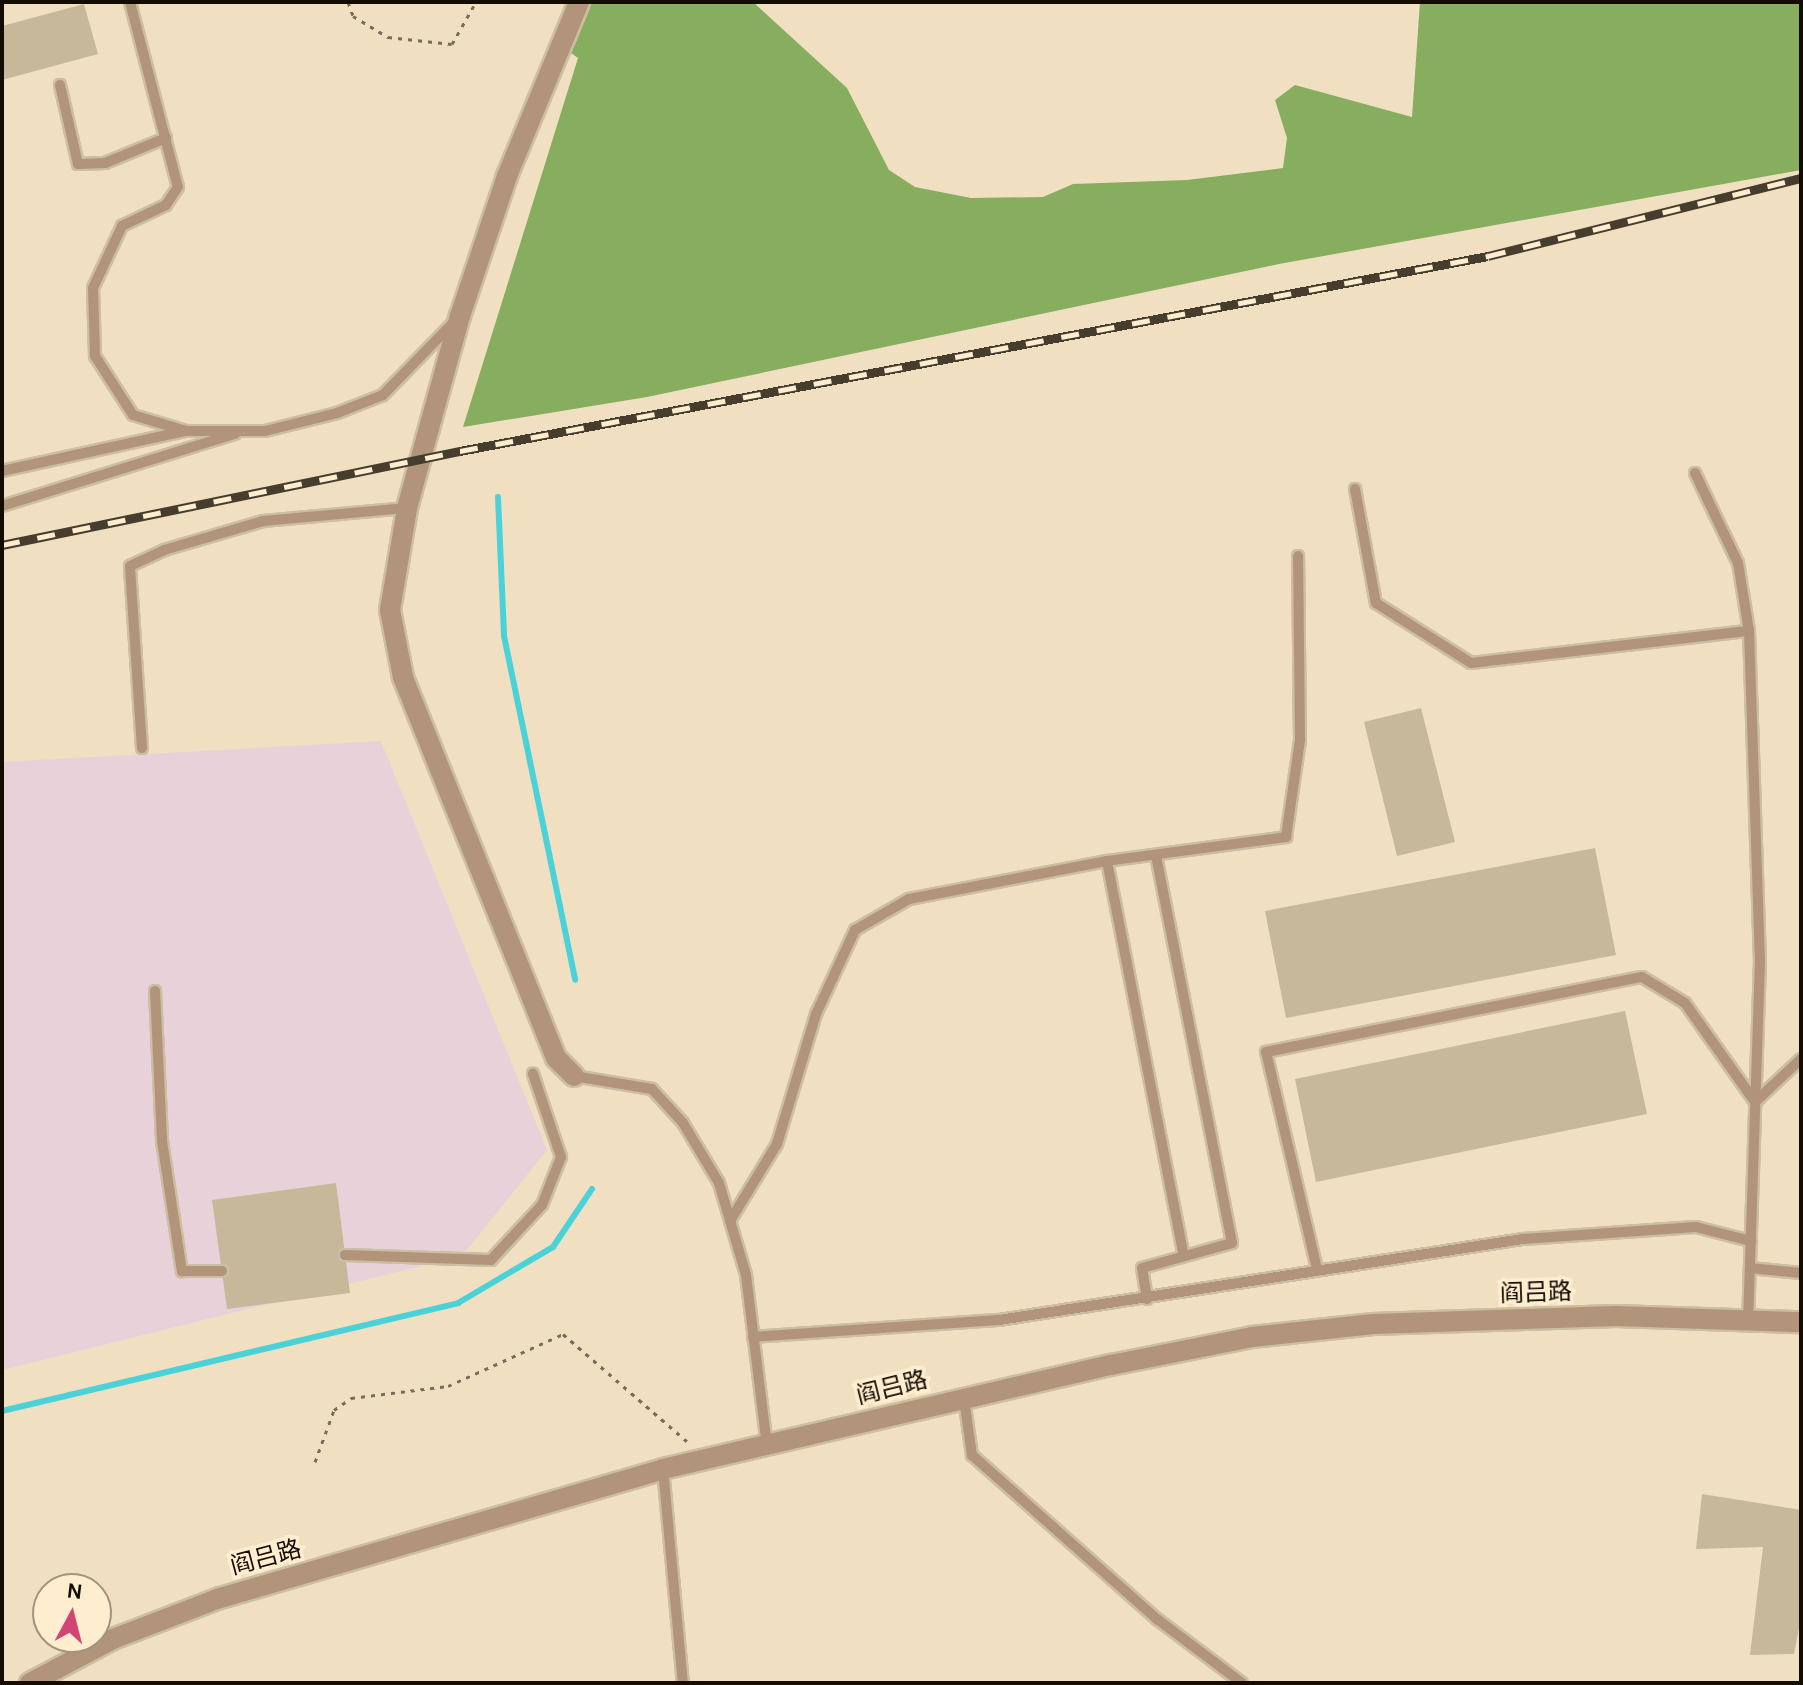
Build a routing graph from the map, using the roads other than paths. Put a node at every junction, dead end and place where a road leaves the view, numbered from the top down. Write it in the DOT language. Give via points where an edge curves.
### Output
graph roads {
  1 [pos="130,2"];
  2 [pos="579,2"];
  3 [pos="60,85"];
  4 [pos="166,138"];
  5 [pos="460,316"];
  6 [pos="186,431"];
  7 [pos="241,432"];
  8 [pos="2,471"];
  9 [pos="1695,473"];
  10 [pos="1355,489"];
  11 [pos="2,506"];
  12 [pos="407,508"];
  13 [pos="1298,556"];
  14 [pos="1749,631"];
  15 [pos="142,748"];
  16 [pos="1156,855"];
  17 [pos="1107,861"];
  18 [pos="155,991"];
  19 [pos="1801,1059"];
  20 [pos="533,1074"];
  21 [pos="574,1076"];
  22 [pos="1755,1102"];
  23 [pos="730,1221"];
  24 [pos="1751,1241"];
  25 [pos="345,1255"];
  26 [pos="1184,1256"];
  27 [pos="1750,1268"];
  28 [pos="1317,1269"];
  29 [pos="222,1271"];
  30 [pos="1801,1273"];
  31 [pos="1147,1299"];
  32 [pos="1748,1319"];
  33 [pos="1801,1322"];
  34 [pos="753,1337"];
  35 [pos="964,1397"];
  36 [pos="767,1446"];
  37 [pos="663,1469"];
  38 [pos="30,1683"];
  39 [pos="683,1683"];
  40 [pos="1242,1683"];
  1 -- 4 [label="lane"];
  2 -- 5 [label="street" via="507,176"];
  3 -- 4 [label="lane" via="78,164 105,163"];
  4 -- 6 [label="lane" via="178,187 166,205 122,226 93,288 95,356 133,415"];
  5 -- 7 [label="lane" via="383,395 280,428"];
  5 -- 12 [label="street"];
  6 -- 7 [label="lane"];
  6 -- 8 [label="lane"];
  7 -- 11 [label="lane"];
  9 -- 14 [label="lane" via="1738,563"];
  10 -- 14 [label="lane" via="1376,603 1471,663"];
  12 -- 15 [label="lane" via="263,521 164,550 130,566"];
  12 -- 21 [label="street" via="390,610 403,677 556,1058"];
  13 -- 16 [label="lane" via="1300,740 1286,837"];
  14 -- 22 [label="lane" via="1760,961"];
  16 -- 17 [label="lane"];
  16 -- 26 [label="lane" via="1232,1243"];
  17 -- 23 [label="lane" via="909,899 855,930 816,1014 777,1144"];
  17 -- 26 [label="lane"];
  18 -- 29 [label="lane" via="162,1141 182,1271"];
  19 -- 22 [label="lane"];
  20 -- 25 [label="lane" via="561,1157 542,1205 491,1260"];
  21 -- 23 [label="lane" via="652,1089 683,1123 719,1183"];
  22 -- 24 [label="lane"];
  22 -- 28 [label="lane" via="1685,1003 1642,977 1266,1052"];
  23 -- 34 [label="lane" via="746,1275"];
  24 -- 27 [label="lane"];
  24 -- 28 [label="lane" via="1696,1227 1523,1239"];
  26 -- 31 [label="lane" via="1142,1268"];
  27 -- 30 [label="lane"];
  27 -- 32 [label="lane"];
  28 -- 31 [label="lane"];
  31 -- 34 [label="lane" via="999,1320"];
  32 -- 33 [label="street, 阎吕路"];
  32 -- 35 [label="street, 阎吕路" via="1616,1316 1358,1326 1252,1337"];
  34 -- 36 [label="lane"];
  35 -- 36 [label="street, 阎吕路"];
  35 -- 40 [label="lane" via="972,1455 1157,1619"];
  36 -- 37 [label="street, 阎吕路"];
  37 -- 38 [label="street, 阎吕路" via="189,1608 101,1644"];
  37 -- 39 [label="lane"];
}
